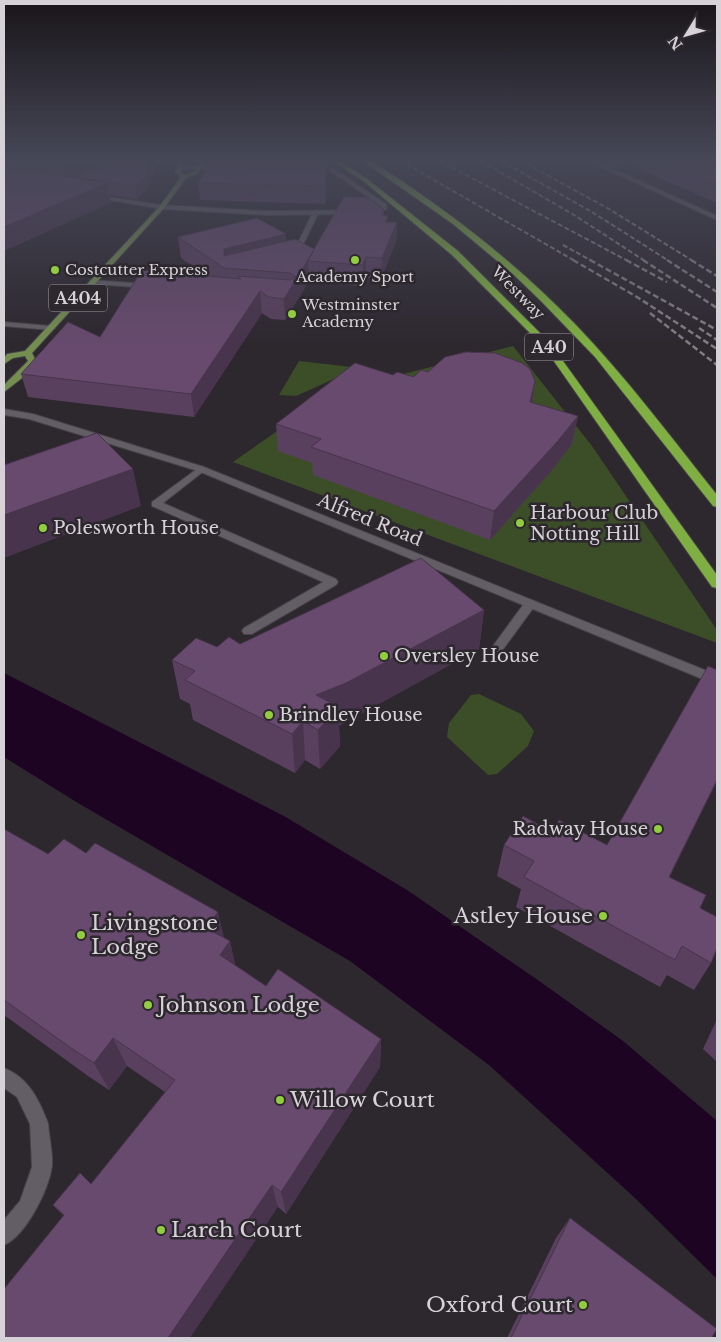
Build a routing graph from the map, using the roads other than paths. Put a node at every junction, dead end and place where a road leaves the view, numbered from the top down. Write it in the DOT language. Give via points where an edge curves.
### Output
graph roads {
  1 [pos="150,220"];
  2 [pos="312,220"];
  3 [pos="414,220"];
  4 [pos="451,220"];
  5 [pos="285,259"];
  6 [pos="93,282"];
  7 [pos="153,286"];
  8 [pos="4,324"];
  9 [pos="51,328"];
  10 [pos="28,353"];
  11 [pos="4,362"];
  12 [pos="4,389"];
  13 [pos="4,412"];
  14 [pos="117,441"];
  15 [pos="100,448"];
  16 [pos="201,469"];
  17 [pos="717,503"];
  18 [pos="717,584"];
  19 [pos="530,604"];
  20 [pos="248,631"];
  21 [pos="497,649"];
  22 [pos="717,680"];
  23 [pos="4,1077"];
  24 [pos="4,1235"];
  1 -- 6 [label="main road, A404"];
  2 -- 5 [label="street" via="294,256"];
  3 -- 18 [label="highway, Westway / A40" via="455,253 547,345"];
  4 -- 17 [label="highway, Westway / A40" via="493,251 598,356"];
  6 -- 7 [label="street"];
  6 -- 9 [label="main road, A404"];
  8 -- 9 [label="street"];
  9 -- 10 [label="main road, A404"];
  10 -- 11 [label="main road, A404" via="10,356"];
  10 -- 12 [label="main road, A404" via="32,361"];
  13 -- 14 [label="street, Alfred Road" via="30,416"];
  14 -- 15 [label="street"];
  14 -- 16 [label="street, Alfred Road"];
  16 -- 19 [label="street, Alfred Road"];
  16 -- 20 [label="street" via="156,504 332,582"];
  19 -- 21 [label="street"];
  19 -- 22 [label="street, Alfred Road"];
  23 -- 24 [label="street" via="23,1091 39,1123 42,1167 28,1207"];
}
